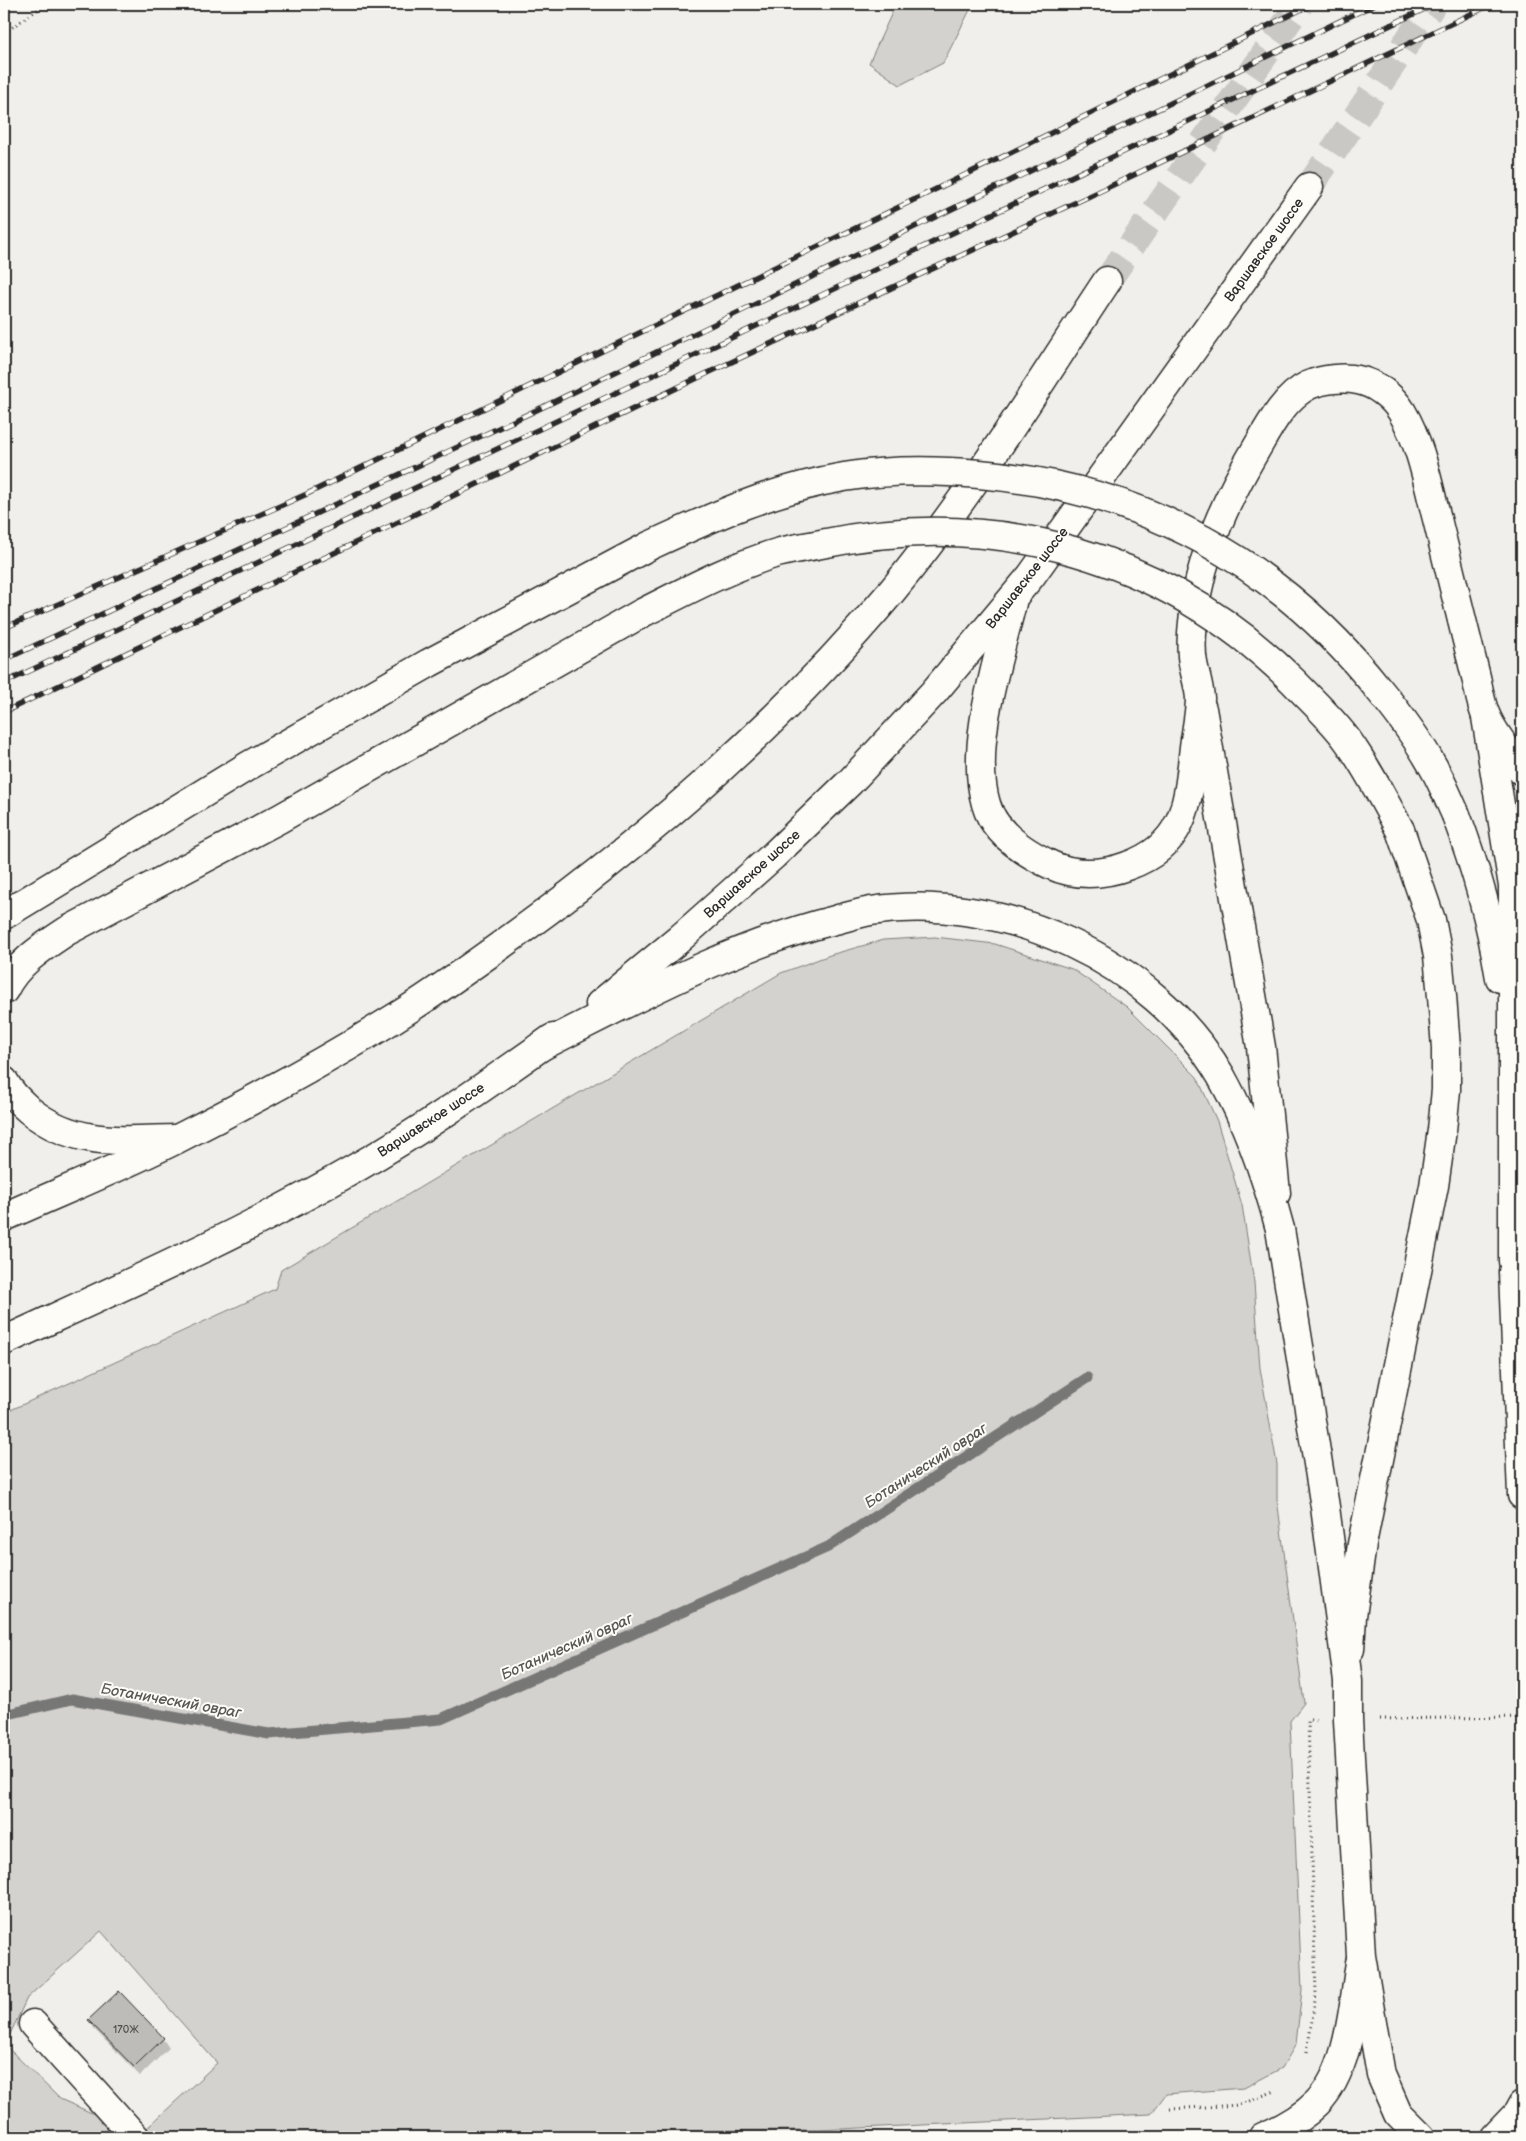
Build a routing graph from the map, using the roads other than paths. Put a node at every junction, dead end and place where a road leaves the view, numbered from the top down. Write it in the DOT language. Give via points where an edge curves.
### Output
graph roads {
  1 [pos="1309,187"];
  2 [pos="1107,280"];
  3 [pos="1013,600"];
  4 [pos="1200,698"];
  5 [pos="1486,717"];
  6 [pos="1522,771"];
  7 [pos="4,915"];
  8 [pos="4,990"];
  9 [pos="538,1048"];
  10 [pos="1513,1066"];
  11 [pos="4,1081"];
  12 [pos="176,1139"];
  13 [pos="4,1217"];
  14 [pos="1280,1229"];
  15 [pos="1522,1235"];
  16 [pos="1513,1272"];
  17 [pos="4,1341"];
  18 [pos="1522,1495"];
  19 [pos="1348,1681"];
  20 [pos="1361,1956"];
  21 [pos="33,2024"];
  22 [pos="1522,2105"];
  23 [pos="135,2137"];
  24 [pos="1263,2137"];
  25 [pos="1421,2137"];
  26 [pos="1495,2137"];
  1 -- 3 [label="main road, Варшавское шоссе"];
  2 -- 12 [label="main road" via="952,514 892,590 780,713 631,846 475,964 387,1023 291,1079"];
  3 -- 4 [label="main road" via="981,744 981,787 987,811 1006,835 1033,856 1059,869 1087,873 1113,871 1134,864 1159,849 1175,833 1187,805"];
  3 -- 9 [label="main road, Варшавское шоссе" via="863,768 774,855 616,993"];
  4 -- 5 [label="main road" via="1192,658 1194,615 1201,574 1216,529 1240,476 1270,425 1290,399 1309,385 1339,378 1360,380 1383,392 1400,409 1413,435"];
  4 -- 14 [label="main road" via="1261,1048"];
  5 -- 6 [label="main road"];
  5 -- 10 [label="main road" via="1513,886"];
  7 -- 10 [label="main road, bridge" via="257,761 429,663 704,520 768,495 844,477 896,471 1017,477 1072,488 1122,503 1214,545 1264,577 1311,615 1354,657 1396,710 1431,762 1456,815 1471,856 1494,943"];
  8 -- 19 [label="main road, bridge" via="35,952 67,932 279,818 642,613 713,577 777,553 854,537 900,532 1008,536 1058,546 1102,560 1184,597 1271,660 1347,740 1400,830 1431,920 1438,956 1446,1048 1442,1130 1434,1186 1362,1544 1352,1616"];
  9 -- 14 [label="main road" via="754,944 871,911 924,907 972,911 1024,924 1069,942 1112,966 1155,998 1188,1032 1220,1074 1246,1126"];
  9 -- 17 [label="main road, Варшавское шоссе" via="439,1117 354,1169 255,1222"];
  10 -- 16 [label="main road"];
  11 -- 12 [label="main road" via="21,1103 39,1117 79,1136 102,1141"];
  12 -- 13 [label="main road"];
  14 -- 19 [label="main road" via="1325,1507"];
  15 -- 16 [label="main road"];
  16 -- 18 [label="main road"];
  19 -- 20 [label="main road"];
  20 -- 24 [label="main road" via="1338,2073 1318,2102 1285,2127"];
  20 -- 25 [label="main road" via="1381,2075 1398,2114"];
  21 -- 23 [label="main road"];
  22 -- 26 [label="main road"];
}
